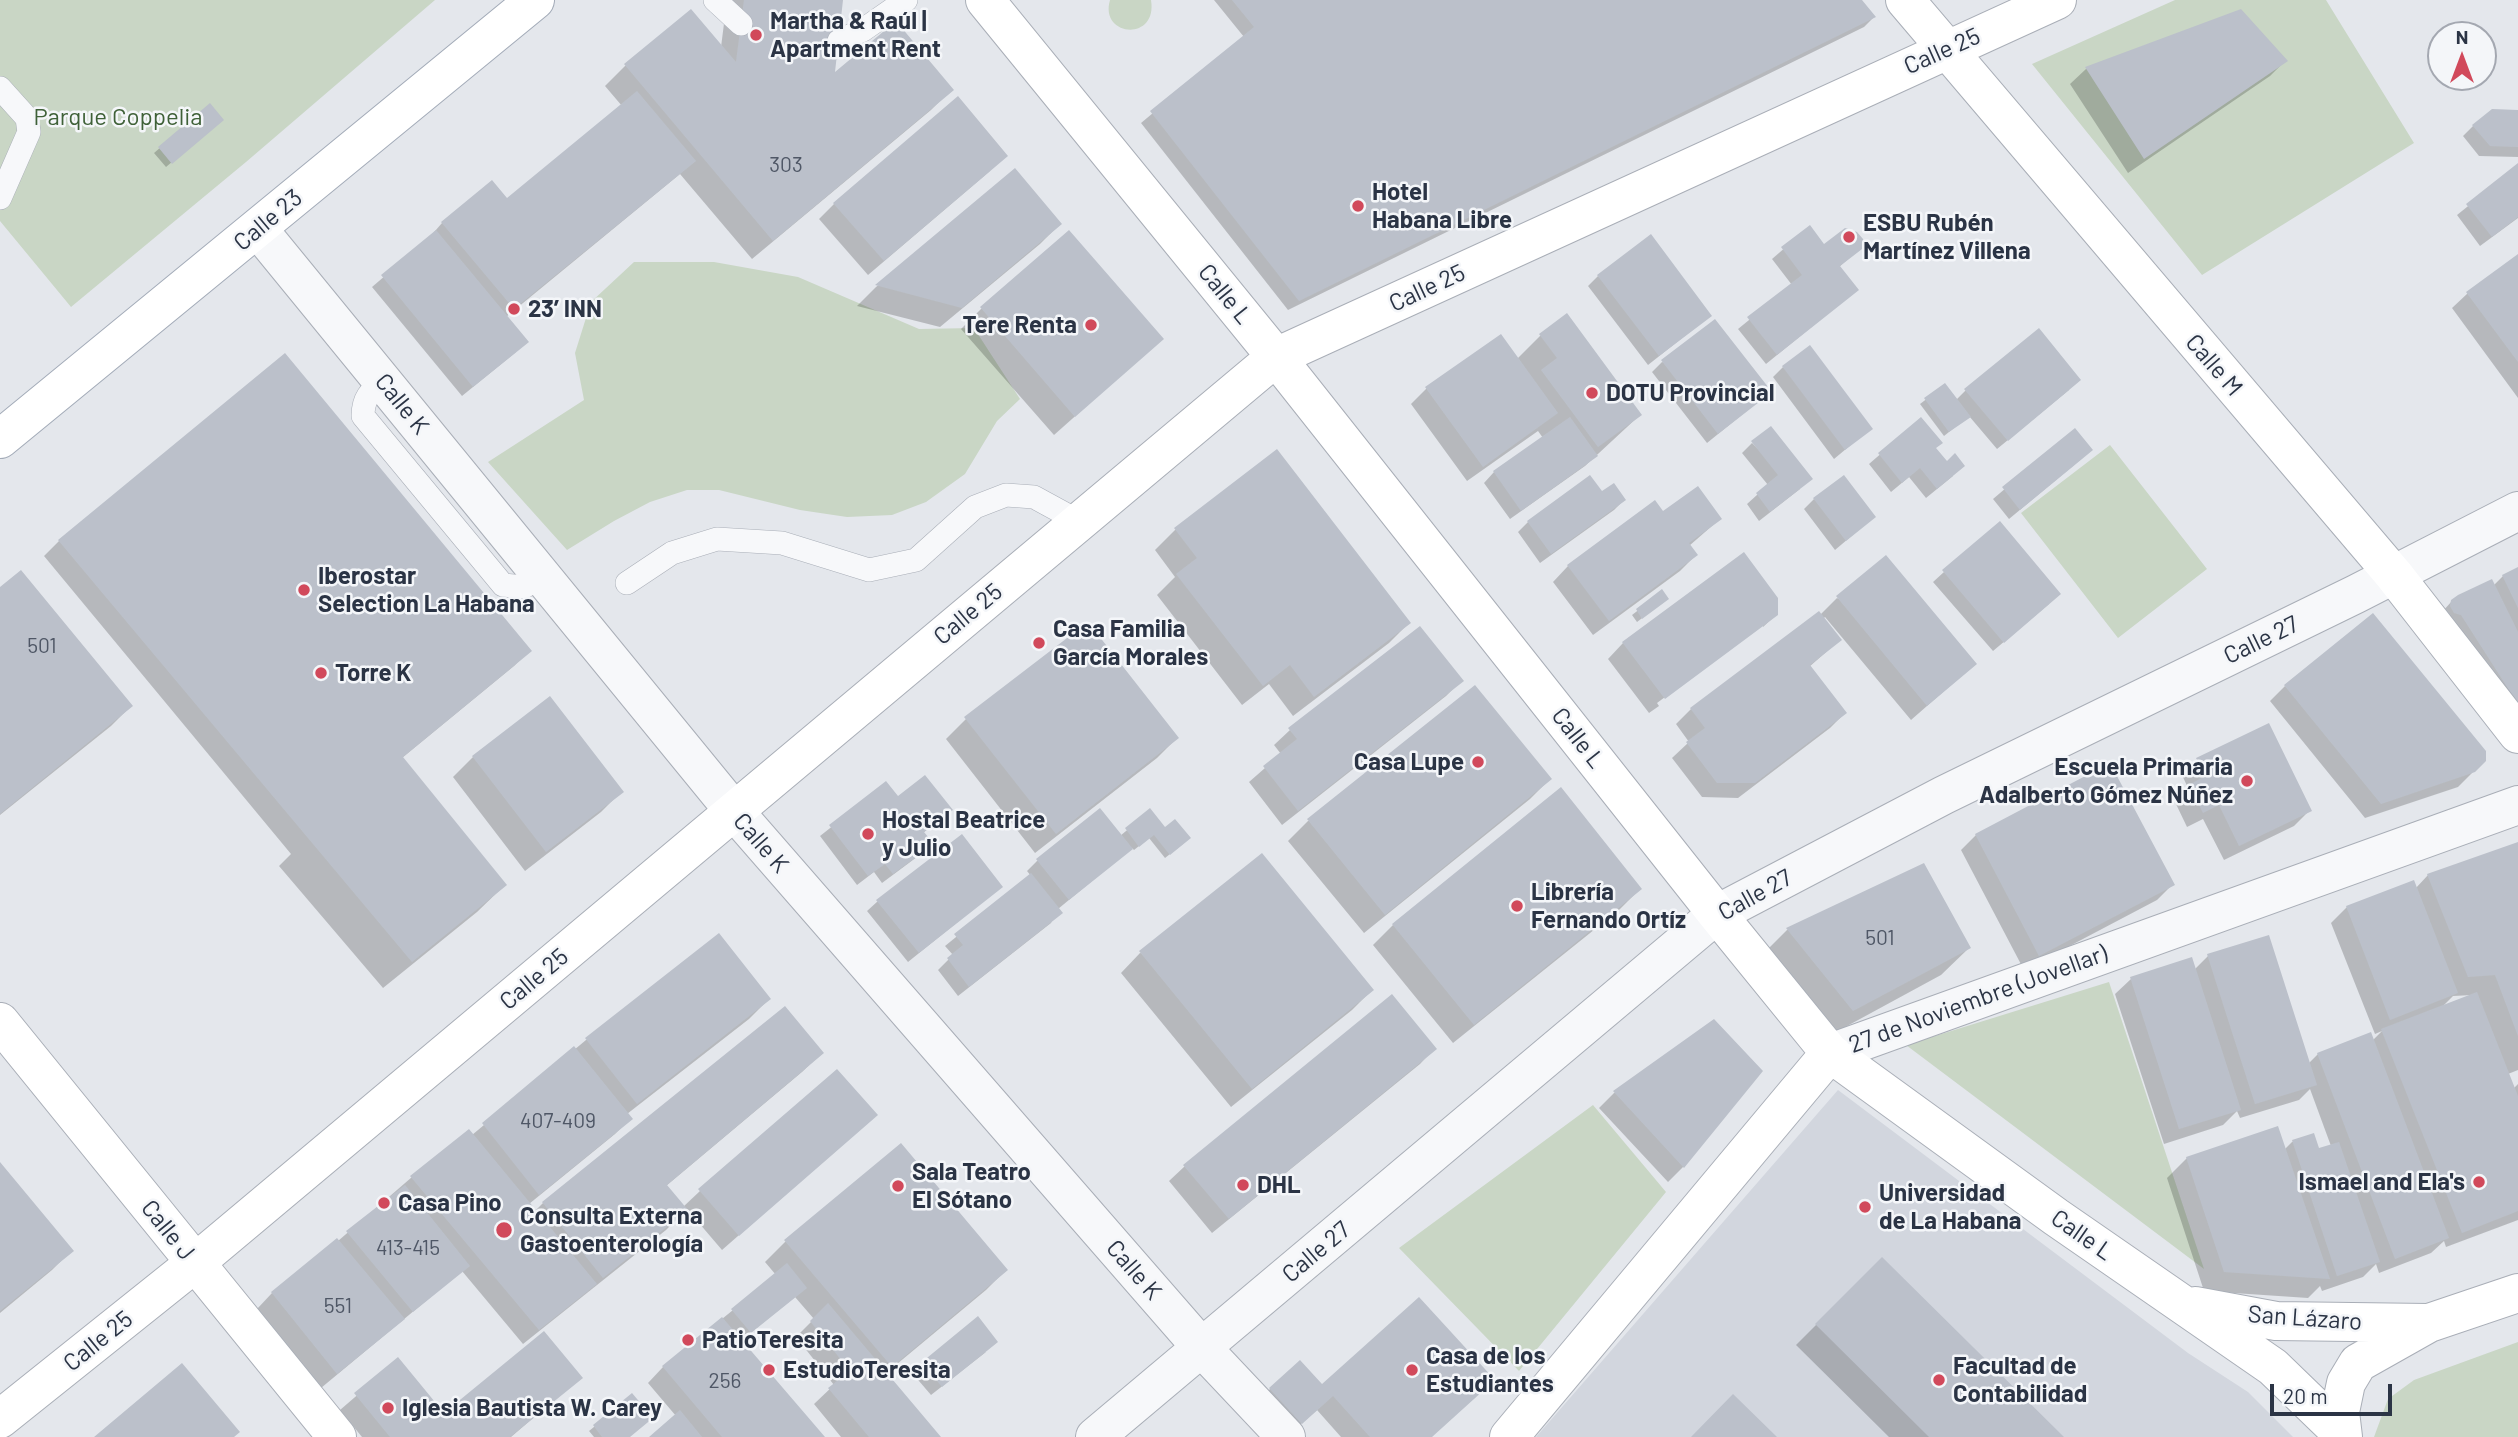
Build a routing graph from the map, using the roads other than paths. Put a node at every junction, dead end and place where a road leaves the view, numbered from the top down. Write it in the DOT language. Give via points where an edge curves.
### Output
graph roads {
  1 [pos="535,0"];
  2 [pos="715,0"];
  3 [pos="906,0"];
  4 [pos="985,0"];
  5 [pos="1905,0"];
  6 [pos="2057,0"];
  7 [pos="741,24"];
  8 [pos="839,41"];
  9 [pos="1945,50"];
  10 [pos="0,88"];
  11 [pos="0,198"];
  12 [pos="258,229"];
  13 [pos="1276,357"];
  14 [pos="0,439"];
  15 [pos="2518,511"];
  16 [pos="1078,522"];
  17 [pos="2394,575"];
  18 [pos="627,583"];
  19 [pos="2518,734"];
  20 [pos="2518,805"];
  21 [pos="734,811"];
  22 [pos="1717,914"];
  23 [pos="0,1022"];
  24 [pos="1830,1053"];
  25 [pos="195,1263"];
  26 [pos="2518,1293"];
  27 [pos="2183,1304"];
  28 [pos="2429,1323"];
  29 [pos="1202,1348"];
  30 [pos="0,1419"];
  31 [pos="337,1437"];
  32 [pos="1096,1437"];
  33 [pos="1286,1437"];
  34 [pos="1509,1437"];
  35 [pos="2342,1437"];
  1 -- 12 [label="street, Calle 23"];
  2 -- 7 [label="lane"];
  3 -- 8 [label="lane"];
  4 -- 13 [label="street, Calle L"];
  5 -- 9 [label="street, Calle M"];
  6 -- 9 [label="street, Calle 25"];
  9 -- 13 [label="street, Calle 25"];
  9 -- 17 [label="street, Calle M"];
  10 -- 11 [label="lane" via="27,117 29,132"];
  12 -- 14 [label="street, Calle 23"];
  12 -- 21 [label="street, Calle K"];
  13 -- 16 [label="street, Calle 25"];
  13 -- 22 [label="street, Calle L"];
  15 -- 17 [label="street, Calle 27"];
  16 -- 18 [label="lane" via="1034,497 1006,495 975,506 916,559 870,570 782,543 717,539 672,553"];
  16 -- 21 [label="street, Calle 25"];
  17 -- 19 [label="street, Calle M"];
  17 -- 22 [label="street, Calle 27" via="1944,795"];
  20 -- 24 [label="street, 27 de Noviembre (Jovellar)"];
  21 -- 25 [label="street, Calle 25"];
  21 -- 29 [label="street, Calle K"];
  22 -- 24 [label="street, Calle L"];
  22 -- 29 [label="street, Calle 27"];
  23 -- 25 [label="street, Calle J"];
  24 -- 27 [label="street, Calle L"];
  24 -- 34 [label="street, 27 de Noviembre (Jovellar)"];
  25 -- 30 [label="street, Calle 25"];
  25 -- 31 [label="street, Calle J"];
  26 -- 28 [label="street, San Lázaro"];
  27 -- 28 [label="street, San Lázaro" via="2276,1321"];
  27 -- 35 [label="street, Calle L" via="2273,1367"];
  28 -- 35 [label="street, San Lázaro" via="2358,1363 2346,1383 2340,1412"];
  29 -- 32 [label="street, Calle 27"];
  29 -- 33 [label="street, Calle K"];
}
